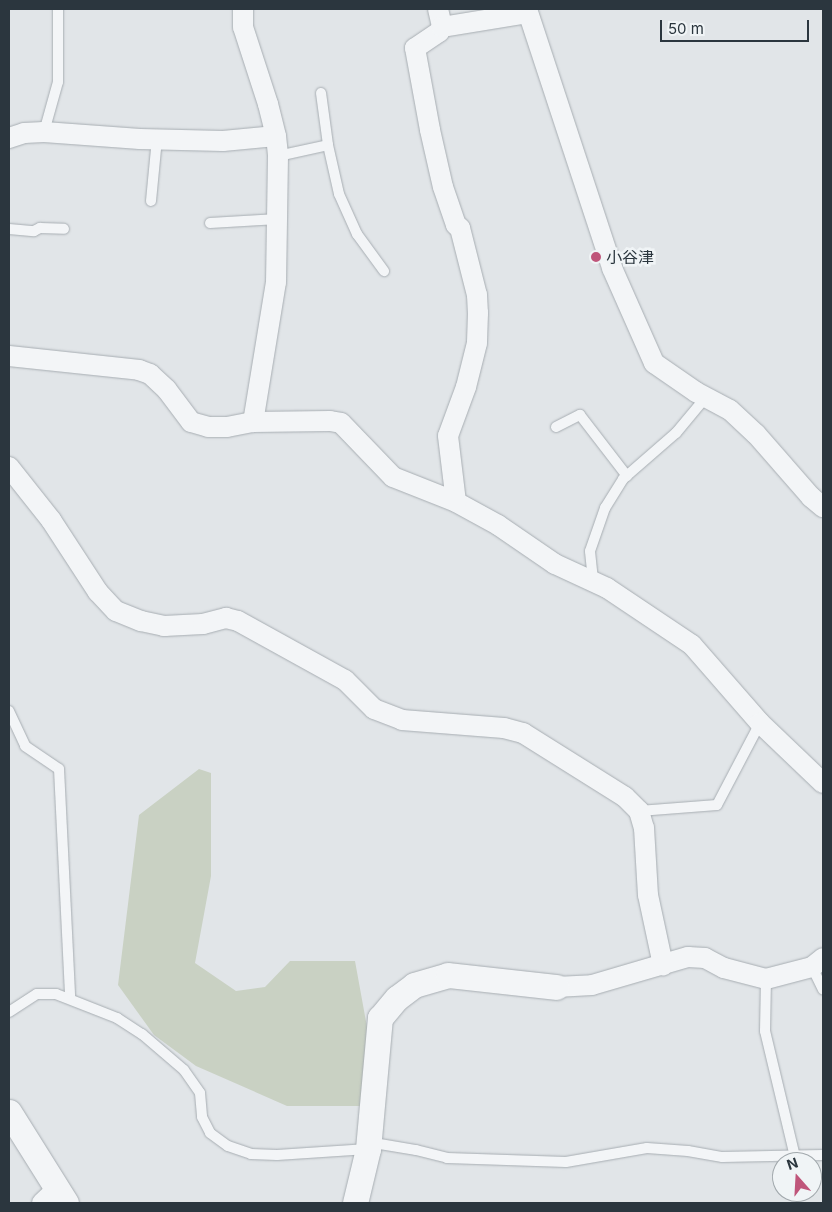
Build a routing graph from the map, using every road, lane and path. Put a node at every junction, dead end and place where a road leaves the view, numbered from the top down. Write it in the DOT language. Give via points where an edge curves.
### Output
graph roads {
  1 [pos="58,9"];
  2 [pos="243,9"];
  3 [pos="528,11"];
  4 [pos="440,18"];
  5 [pos="321,93"];
  6 [pos="44,132"];
  7 [pos="9,138"];
  8 [pos="157,139"];
  9 [pos="328,145"];
  10 [pos="277,146"];
  11 [pos="151,201"];
  12 [pos="278,219"];
  13 [pos="210,223"];
  14 [pos="9,229"];
  15 [pos="64,229"];
  16 [pos="384,272"];
  17 [pos="9,356"];
  18 [pos="706,397"];
  19 [pos="253,422"];
  20 [pos="556,427"];
  21 [pos="9,467"];
  22 [pos="627,476"];
  23 [pos="456,502"];
  24 [pos="823,507"];
  25 [pos="593,580"];
  26 [pos="9,711"];
  27 [pos="760,723"];
  28 [pos="823,783"];
  29 [pos="638,811"];
  30 [pos="817,962"];
  31 [pos="663,965"];
  32 [pos="766,979"];
  33 [pos="556,988"];
  34 [pos="823,990"];
  35 [pos="70,998"];
  36 [pos="9,1012"];
  37 [pos="9,1112"];
  38 [pos="368,1146"];
  39 [pos="794,1152"];
  40 [pos="772,1157"];
  41 [pos="55,1199"];
  42 [pos="355,1203"];
  1 -- 6 [label="lane" via="58,82"];
  2 -- 10 [label="street" via="243,27"];
  3 -- 4 [label="street"];
  3 -- 18 [label="street" via="612,268 654,363"];
  4 -- 23 [label="street" via="439,32 415,48 443,187 460,228 477,295 477,343 466,387 448,436"];
  5 -- 9 [label="lane"];
  6 -- 7 [label="street"];
  6 -- 8 [label="street"];
  8 -- 10 [label="street"];
  8 -- 11 [label="lane"];
  9 -- 10 [label="lane"];
  9 -- 16 [label="lane" via="339,194 357,234"];
  10 -- 12 [label="street"];
  12 -- 13 [label="lane"];
  12 -- 19 [label="street" via="276,282"];
  14 -- 15 [label="lane"];
  17 -- 19 [label="street" via="139,370 150,374 167,390 191,422 208,427"];
  18 -- 22 [label="lane" via="676,433"];
  18 -- 24 [label="street" via="730,410 756,434"];
  19 -- 23 [label="street" via="341,423 393,477"];
  20 -- 22 [label="lane" via="580,415"];
  21 -- 29 [label="street" via="51,520 98,592 116,611 164,626 203,624 226,618 238,621 345,680 374,709 402,720 523,732 625,797"];
  22 -- 25 [label="lane" via="597,525 590,551"];
  23 -- 25 [label="street" via="498,525 555,564"];
  25 -- 27 [label="street" via="692,645"];
  26 -- 35 [label="lane" via="25,746 60,768"];
  27 -- 28 [label="street"];
  27 -- 29 [label="lane" via="717,805"];
  29 -- 31 [label="street" via="644,828 648,895"];
  30 -- 32 [label="street"];
  30 -- 34 [label="lane"];
  31 -- 32 [label="street" via="688,956 705,958 724,968"];
  31 -- 33 [label="street" via="592,985"];
  32 -- 39 [label="lane" via="766,1031"];
  33 -- 38 [label="street" via="448,975 414,984 397,998 380,1018"];
  35 -- 36 [label="lane" via="37,994"];
  35 -- 38 [label="lane" via="117,1018 142,1034 184,1070 200,1093 202,1117 210,1133 228,1146 251,1154 277,1155"];
  37 -- 41 [label="street"];
  38 -- 40 [label="lane" via="416,1150 446,1158 566,1162 647,1148 722,1157"];
  38 -- 42 [label="street"];
}
